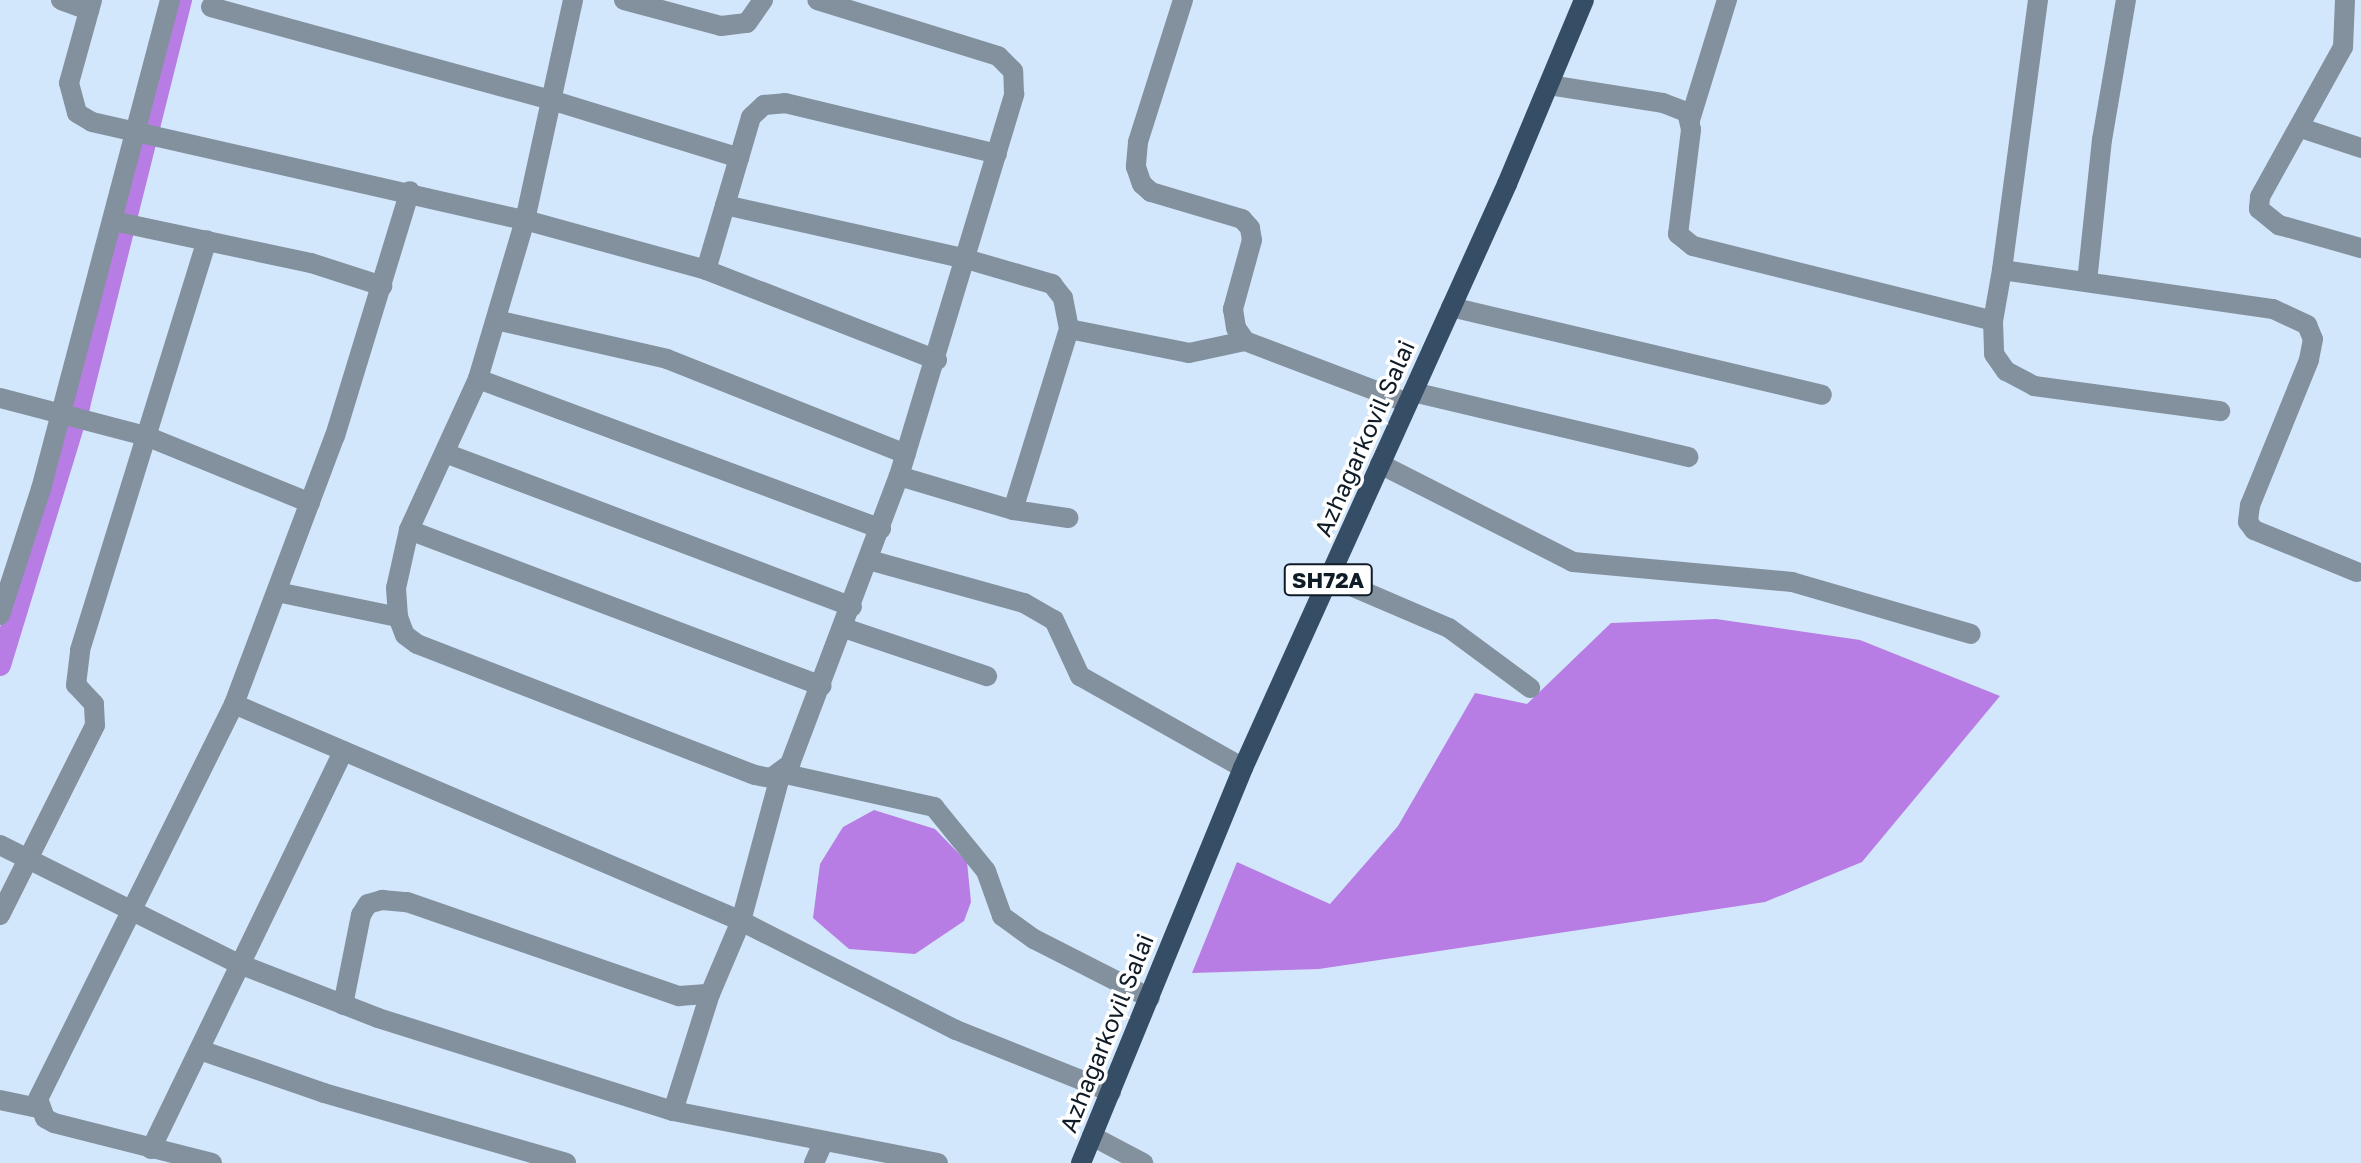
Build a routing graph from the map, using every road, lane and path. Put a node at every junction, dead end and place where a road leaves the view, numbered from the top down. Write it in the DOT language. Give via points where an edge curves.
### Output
graph roads {
  1 [pos="61,0"];
  2 [pos="170,0"];
  3 [pos="573,0"];
  4 [pos="624,0"];
  5 [pos="763,0"];
  6 [pos="817,0"];
  7 [pos="1183,0"];
  8 [pos="1584,0"];
  9 [pos="1727,0"];
  10 [pos="2038,0"];
  11 [pos="2126,0"];
  12 [pos="2345,0"];
  13 [pos="91,5"];
  14 [pos="211,7"];
  15 [pos="2352,50"];
  16 [pos="1549,85"];
  17 [pos="551,100"];
  18 [pos="1690,120"];
  19 [pos="2301,128"];
  20 [pos="139,132"];
  21 [pos="2361,148"];
  22 [pos="997,154"];
  23 [pos="739,158"];
  24 [pos="410,191"];
  25 [pos="725,205"];
  26 [pos="525,220"];
  27 [pos="123,223"];
  28 [pos="207,240"];
  29 [pos="2361,248"];
  30 [pos="966,259"];
  31 [pos="706,270"];
  32 [pos="2002,270"];
  33 [pos="2087,282"];
  34 [pos="382,286"];
  35 [pos="1451,307"];
  36 [pos="496,320"];
  37 [pos="1993,321"];
  38 [pos="1069,329"];
  39 [pos="1245,341"];
  40 [pos="937,360"];
  41 [pos="478,379"];
  42 [pos="1822,395"];
  43 [pos="1410,397"];
  44 [pos="0,398"];
  45 [pos="2220,411"];
  46 [pos="72,415"];
  47 [pos="146,436"];
  48 [pos="445,453"];
  49 [pos="906,454"];
  50 [pos="1688,457"];
  51 [pos="1380,464"];
  52 [pos="899,476"];
  53 [pos="310,503"];
  54 [pos="1013,510"];
  55 [pos="1068,518"];
  56 [pos="881,529"];
  57 [pos="409,530"];
  58 [pos="869,560"];
  59 [pos="2357,572"];
  60 [pos="1330,577"];
  61 [pos="277,592"];
  62 [pos="852,607"];
  63 [pos="0,615"];
  64 [pos="398,617"];
  65 [pos="844,628"];
  66 [pos="1971,634"];
  67 [pos="987,676"];
  68 [pos="822,686"];
  69 [pos="1530,688"];
  70 [pos="234,704"];
  71 [pos="343,751"];
  72 [pos="1243,768"];
  73 [pos="781,773"];
  74 [pos="0,845"];
  75 [pos="28,860"];
  76 [pos="131,913"];
  77 [pos="0,915"];
  78 [pos="741,921"];
  79 [pos="239,964"];
  80 [pos="710,994"];
  81 [pos="1150,998"];
  82 [pos="343,1005"];
  83 [pos="200,1050"];
  84 [pos="1111,1092"];
  85 [pos="0,1100"];
  86 [pos="39,1108"];
  87 [pos="673,1111"];
  88 [pos="1092,1136"];
  89 [pos="824,1141"];
  90 [pos="151,1149"];
  91 [pos="212,1163"];
  92 [pos="566,1163"];
  93 [pos="814,1163"];
  94 [pos="938,1163"];
  95 [pos="1081,1163"];
  96 [pos="1143,1163"];
  1 -- 13 [label="street"];
  2 -- 20 [label="street"];
  3 -- 17 [label="street"];
  4 -- 5 [label="street" via="721,26 747,23"];
  6 -- 22 [label="street" via="998,56 1013,71 1014,94"];
  7 -- 39 [label="street" via="1138,142 1136,167 1151,192 1242,219 1250,228 1250,249 1233,309"];
  8 -- 16 [label="main road, Azhagarkovil Salai / SH72A"];
  9 -- 18 [label="street"];
  10 -- 32 [label="street"];
  11 -- 33 [label="street" via="2104,125"];
  12 -- 15 [label="street"];
  13 -- 20 [label="street" via="69,83 70,99 77,113 92,122"];
  14 -- 17 [label="street"];
  15 -- 19 [label="street"];
  16 -- 18 [label="street" via="1676,106"];
  16 -- 35 [label="main road, Azhagarkovil Salai / SH72A"];
  17 -- 23 [label="street"];
  17 -- 26 [label="street"];
  18 -- 37 [label="street" via="1678,217 1682,240 1710,252"];
  19 -- 21 [label="street"];
  19 -- 29 [label="street" via="2260,197 2259,209 2279,225"];
  20 -- 24 [label="street"];
  20 -- 27 [label="street"];
  22 -- 23 [label="street" via="785,103 764,105 751,117"];
  22 -- 30 [label="street"];
  23 -- 25 [label="street"];
  24 -- 26 [label="street"];
  24 -- 34 [label="street"];
  25 -- 30 [label="street"];
  25 -- 31 [label="street"];
  26 -- 31 [label="street"];
  26 -- 36 [label="street"];
  27 -- 28 [label="street"];
  27 -- 46 [label="street"];
  28 -- 34 [label="street" via="311,263"];
  28 -- 47 [label="street"];
  30 -- 38 [label="street" via="1052,284 1063,298"];
  30 -- 40 [label="street"];
  31 -- 40 [label="street"];
  32 -- 33 [label="street"];
  32 -- 37 [label="street"];
  33 -- 59 [label="street" via="2273,309 2307,325 2313,339 2309,360 2250,505 2248,522 2254,530"];
  34 -- 53 [label="street"];
  35 -- 42 [label="street"];
  35 -- 43 [label="main road, Azhagarkovil Salai / SH72A"];
  36 -- 41 [label="street"];
  36 -- 49 [label="street" via="667,359"];
  37 -- 45 [label="street" via="1994,354 2006,371 2034,386"];
  38 -- 39 [label="street" via="1189,353"];
  38 -- 54 [label="street"];
  39 -- 43 [label="street"];
  40 -- 49 [label="street"];
  41 -- 48 [label="street"];
  41 -- 56 [label="street"];
  43 -- 50 [label="street"];
  43 -- 51 [label="main road, Azhagarkovil Salai / SH72A"];
  44 -- 46 [label="street"];
  46 -- 47 [label="street"];
  46 -- 63 [label="street"];
  47 -- 53 [label="street"];
  47 -- 75 [label="street" via="76,671 76,685 94,704 95,725"];
  48 -- 57 [label="street"];
  48 -- 62 [label="street"];
  49 -- 52 [label="street"];
  51 -- 60 [label="main road, Azhagarkovil Salai / SH72A"];
  51 -- 66 [label="street" via="1573,562 1792,582"];
  52 -- 54 [label="street"];
  52 -- 56 [label="street"];
  53 -- 61 [label="street"];
  54 -- 55 [label="street"];
  56 -- 58 [label="street"];
  57 -- 64 [label="street" via="396,588"];
  57 -- 68 [label="street"];
  58 -- 62 [label="street"];
  58 -- 72 [label="street" via="1024,603 1054,620 1080,676"];
  60 -- 69 [label="street" via="1449,628"];
  60 -- 72 [label="main road, Azhagarkovil Salai / SH72A"];
  61 -- 64 [label="street"];
  61 -- 70 [label="street"];
  62 -- 65 [label="street"];
  64 -- 73 [label="street" via="405,635 417,644 755,775"];
  65 -- 67 [label="street"];
  65 -- 68 [label="street"];
  68 -- 73 [label="street" via="790,764"];
  70 -- 71 [label="street"];
  70 -- 76 [label="street"];
  71 -- 78 [label="street"];
  71 -- 79 [label="street"];
  72 -- 81 [label="main road, Azhagarkovil Salai / SH72A"];
  73 -- 78 [label="street"];
  73 -- 81 [label="street" via="934,807 986,871 1002,916 1034,939"];
  74 -- 75 [label="street"];
  75 -- 76 [label="street"];
  75 -- 77 [label="street"];
  76 -- 79 [label="street"];
  76 -- 86 [label="street" via="41,1088"];
  78 -- 80 [label="street"];
  78 -- 84 [label="street" via="956,1030"];
  79 -- 82 [label="street"];
  79 -- 83 [label="street"];
  80 -- 82 [label="street" via="679,996 407,902 382,900 368,904 361,915"];
  80 -- 87 [label="street"];
  81 -- 84 [label="main road, Azhagarkovil Salai / SH72A"];
  82 -- 87 [label="street"];
  83 -- 90 [label="street"];
  83 -- 92 [label="street" via="324,1093"];
  84 -- 88 [label="main road, Azhagarkovil Salai / SH72A"];
  85 -- 86 [label="street"];
  86 -- 90 [label="street" via="54,1123"];
  87 -- 89 [label="street"];
  88 -- 95 [label="main road, Azhagarkovil Salai / SH72A"];
  88 -- 96 [label="street"];
  89 -- 93 [label="street"];
  89 -- 94 [label="street"];
  90 -- 91 [label="street"];
}
